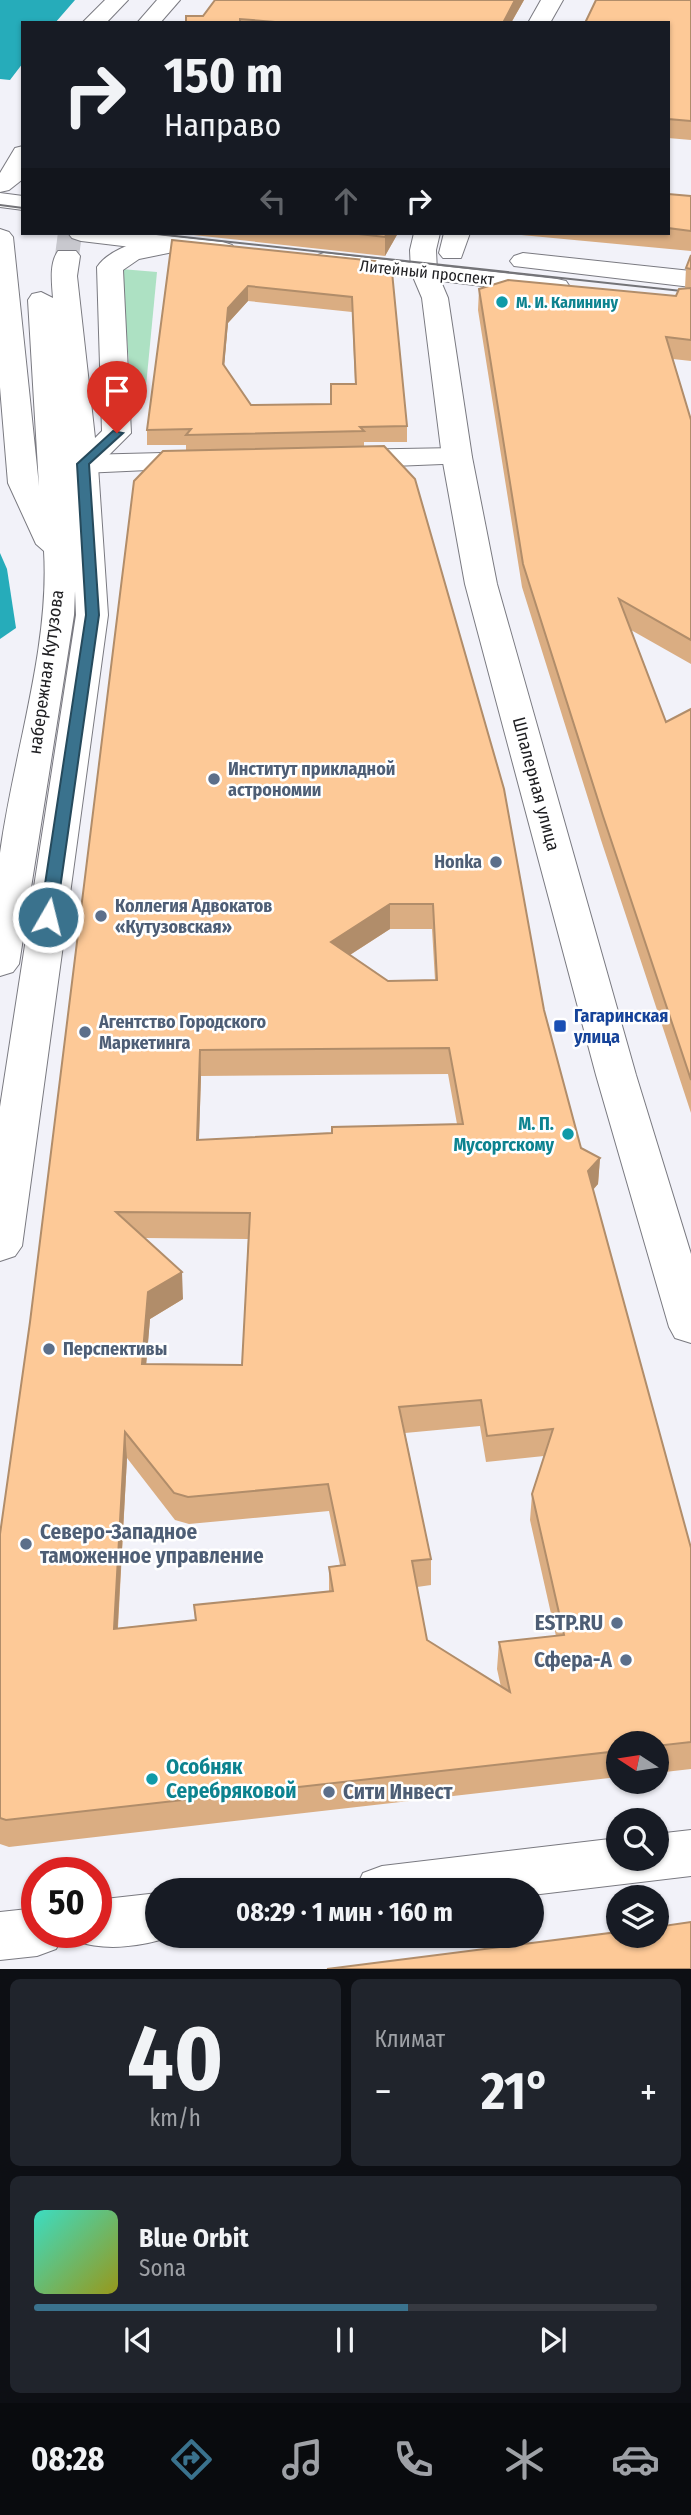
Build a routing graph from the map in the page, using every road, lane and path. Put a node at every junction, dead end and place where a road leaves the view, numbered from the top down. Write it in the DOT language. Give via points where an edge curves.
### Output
graph roads {
  1 [pos="117,0"];
  2 [pos="142,0"];
  3 [pos="169,0"];
  4 [pos="188,0"];
  5 [pos="552,0"];
  6 [pos="95,21"];
  7 [pos="124,21"];
  8 [pos="150,21"];
  9 [pos="172,21"];
  10 [pos="540,21"];
  11 [pos="21,157"];
  12 [pos="0,185"];
  13 [pos="0,200"];
  14 [pos="21,203"];
  15 [pos="0,222"];
  16 [pos="21,225"];
  17 [pos="0,237"];
  18 [pos="174,245"];
  19 [pos="63,247"];
  20 [pos="437,248"];
  21 [pos="310,249"];
  22 [pos="253,254"];
  23 [pos="691,279"];
  24 [pos="691,300"];
  25 [pos="457,457"];
  26 [pos="321,459"];
  27 [pos="225,461"];
  28 [pos="83,464"];
  29 [pos="60,565"];
  30 [pos="0,964"];
  31 [pos="0,1246"];
  32 [pos="691,1326"];
  33 [pos="691,1853"];
  34 [pos="669,1856"];
  35 [pos="606,1863"];
  36 [pos="481,1878"];
  37 [pos="145,1918"];
  38 [pos="112,1922"];
  39 [pos="21,1934"];
  40 [pos="0,1936"];
  1 -- 6 [label="main road"];
  2 -- 7 [label="main road"];
  3 -- 8 [label="main road"];
  4 -- 9 [label="main road"];
  5 -- 10 [label="main road"];
  11 -- 12 [label="main road" via="13,175"];
  13 -- 14 [label="main road"];
  15 -- 16 [label="main road"];
  17 -- 29 [label="main road" via="23,483"];
  18 -- 19 [label="main road"];
  18 -- 22 [label="main road"];
  18 -- 28 [label="main road" via="131,253 110,267 117,433"];
  19 -- 28 [label="main road, набережная Кутузова"];
  19 -- 29 [label="main road, набережная Кутузова" via="39,278"];
  20 -- 21 [label="main road, Литейный проспект"];
  20 -- 23 [label="main road, Литейный проспект"];
  20 -- 24 [label="main road, Литейный проспект"];
  20 -- 25 [label="main road, Шпалерная улица" via="435,298"];
  25 -- 26 [label="main road"];
  25 -- 32 [label="main road, Шпалерная улица" via="481,584 616,1075"];
  27 -- 28 [label="main road"];
  28 -- 31 [label="main road, набережная Кутузова" via="92,615"];
  29 -- 30 [label="main road, набережная Кутузова" via="58,615"];
  33 -- 34 [label="main road"];
  35 -- 36 [label="main road"];
  37 -- 38 [label="main road"];
  39 -- 40 [label="main road"];
}
